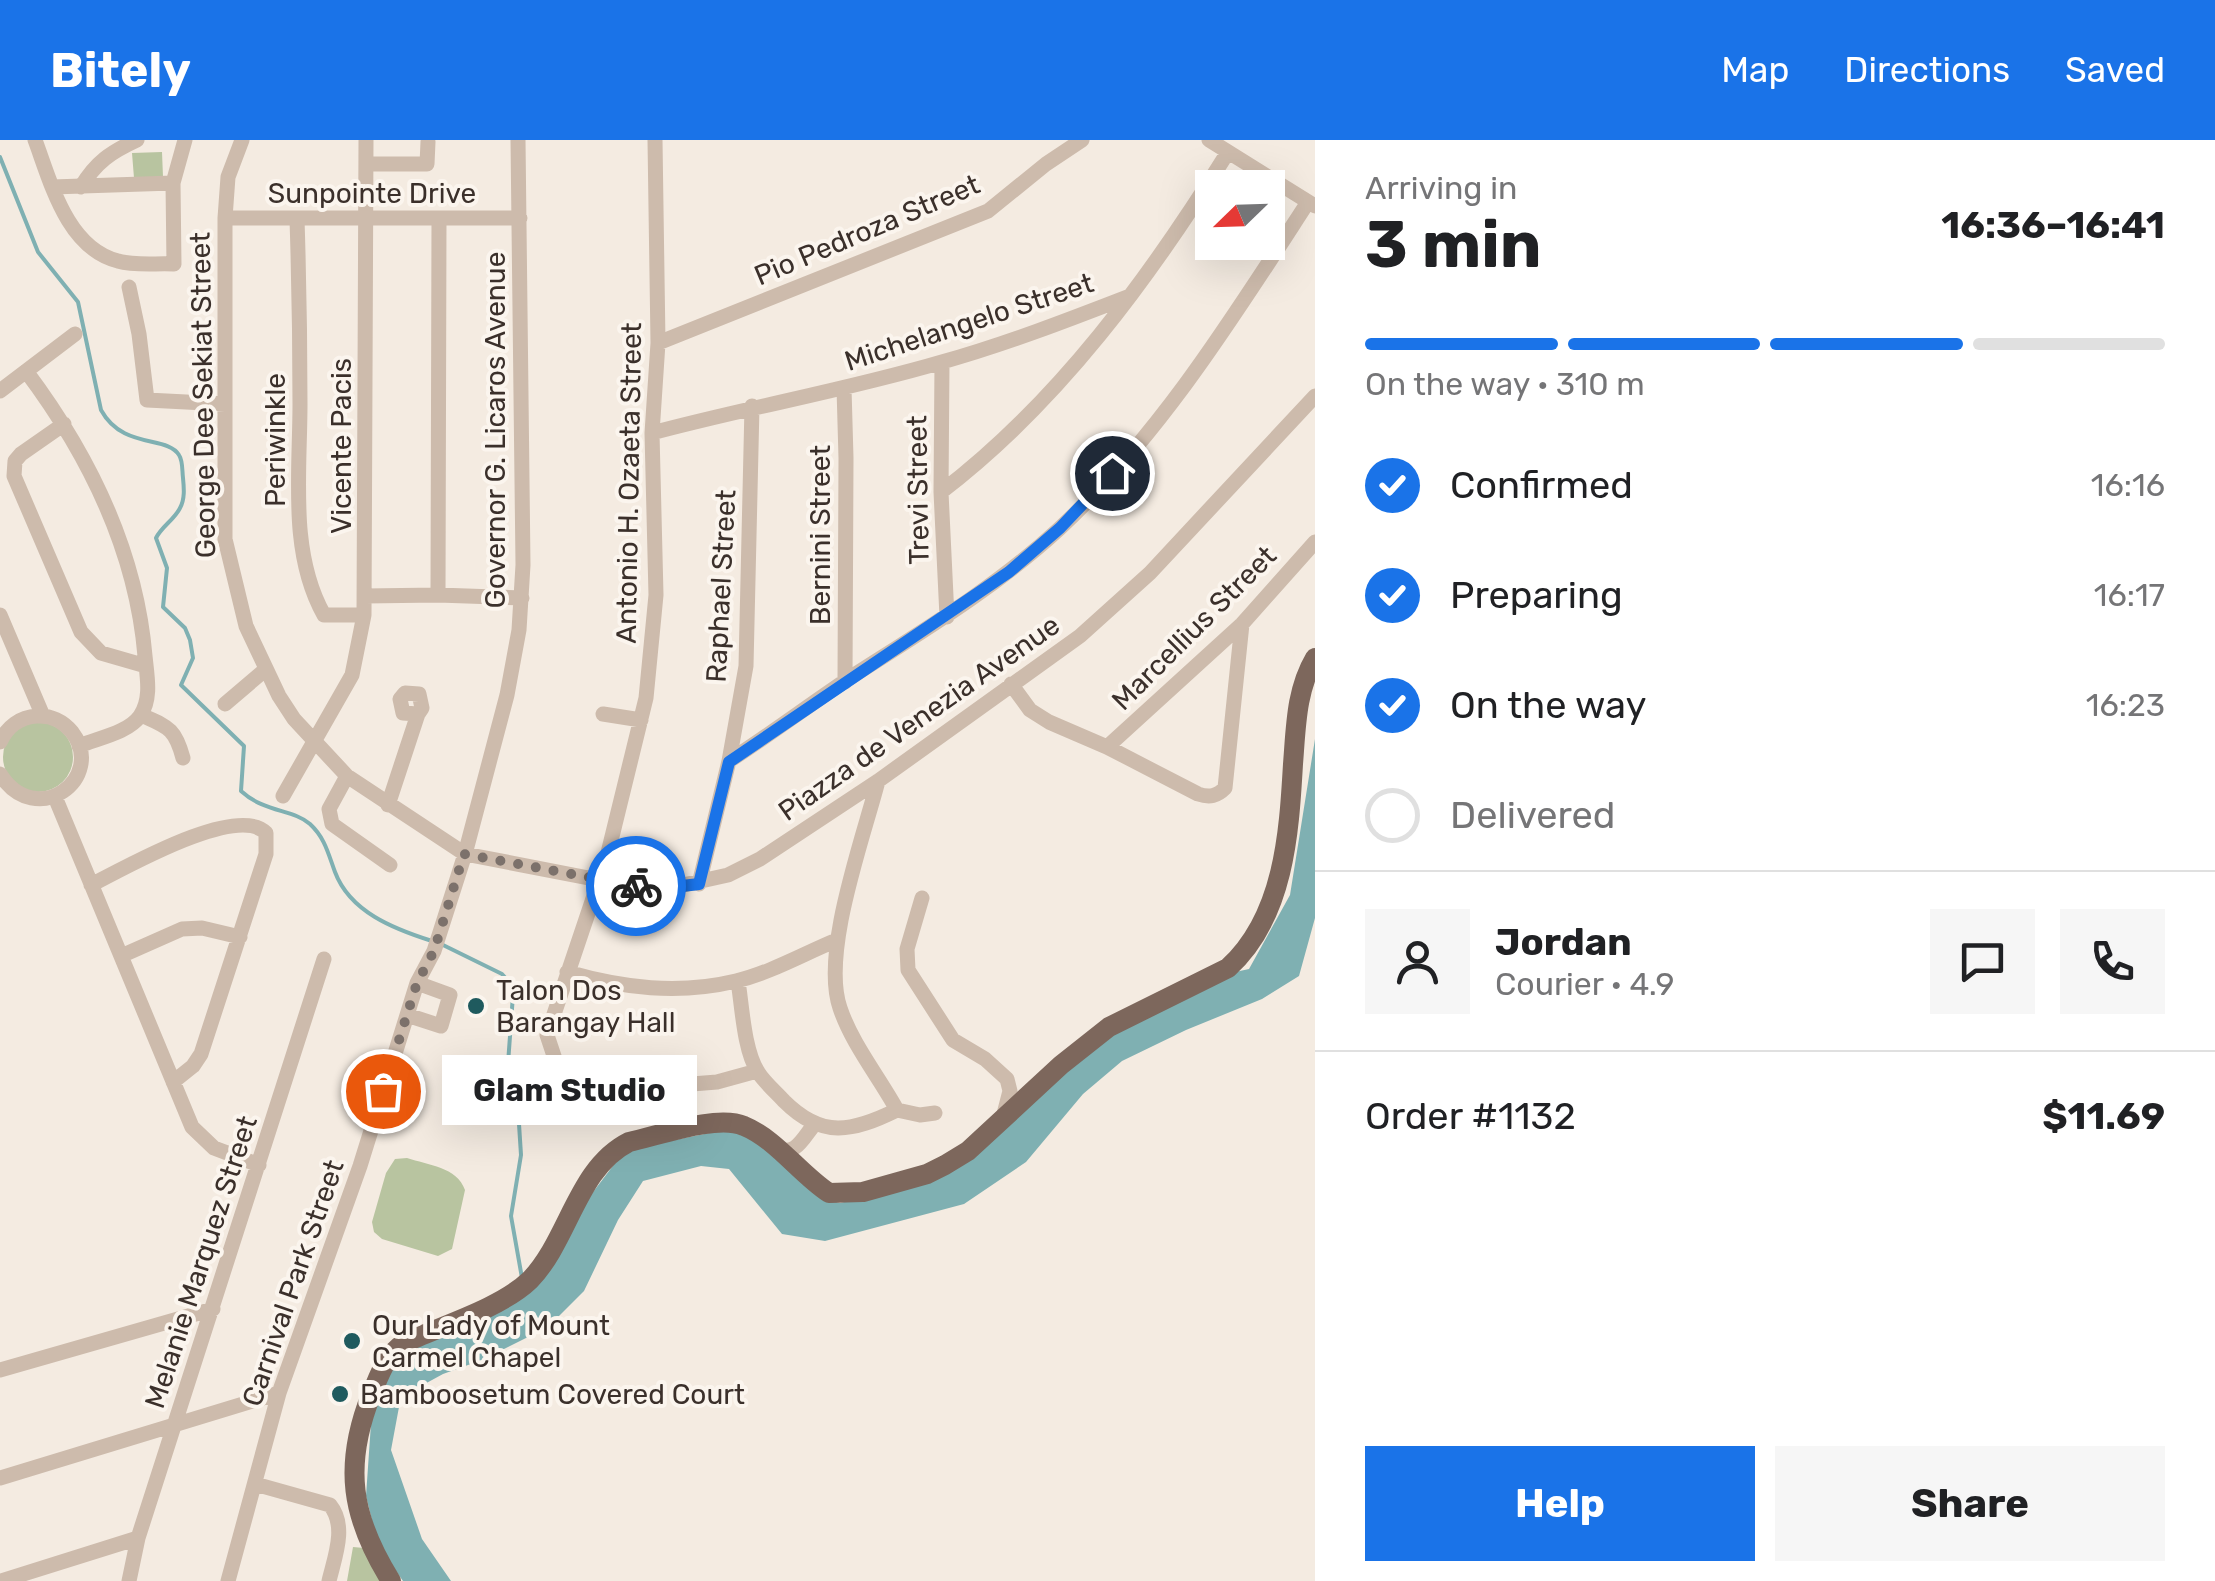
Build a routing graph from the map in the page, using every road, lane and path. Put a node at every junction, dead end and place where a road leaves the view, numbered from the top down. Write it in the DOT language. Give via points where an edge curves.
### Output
graph roads {
  1 [pos="35,140"];
  2 [pos="136,140"];
  3 [pos="185,140"];
  4 [pos="242,140"];
  5 [pos="366,140"];
  6 [pos="518,140"];
  7 [pos="654,140"];
  8 [pos="1082,140"];
  9 [pos="1209,140"];
  10 [pos="428,142"];
  11 [pos="1228,152"];
  12 [pos="366,164"];
  13 [pos="173,183"];
  14 [pos="81,186"];
  15 [pos="52,187"];
  16 [pos="1312,204"];
  17 [pos="225,218"];
  18 [pos="520,218"];
  19 [pos="297,219"];
  20 [pos="367,219"];
  21 [pos="439,219"];
  22 [pos="129,287"];
  23 [pos="1130,296"];
  24 [pos="75,334"];
  25 [pos="658,343"];
  26 [pos="942,362"];
  27 [pos="26,370"];
  28 [pos="844,388"];
  29 [pos="0,390"];
  30 [pos="1315,396"];
  31 [pos="225,404"];
  32 [pos="752,406"];
  33 [pos="64,424"];
  34 [pos="652,434"];
  35 [pos="941,492"];
  36 [pos="1315,542"];
  37 [pos="438,595"];
  38 [pos="365,596"];
  39 [pos="522,598"];
  40 [pos="0,615"];
  41 [pos="364,615"];
  42 [pos="947,617"];
  43 [pos="1242,624"];
  44 [pos="1315,658"];
  45 [pos="146,666"];
  46 [pos="266,669"];
  47 [pos="844,682"];
  48 [pos="1011,684"];
  49 [pos="224,704"];
  50 [pos="418,714"];
  51 [pos="604,714"];
  52 [pos="141,715"];
  53 [pos="43,716"];
  54 [pos="641,720"];
  55 [pos="313,740"];
  56 [pos="0,742"];
  57 [pos="79,746"];
  58 [pos="1107,747"];
  59 [pos="183,758"];
  60 [pos="729,762"];
  61 [pos="347,776"];
  62 [pos="878,781"];
  63 [pos="3,784"];
  64 [pos="283,796"];
  65 [pos="55,797"];
  66 [pos="388,805"];
  67 [pos="464,854"];
  68 [pos="390,864"];
  69 [pos="599,880"];
  70 [pos="699,884"];
  71 [pos="91,885"];
  72 [pos="922,898"];
  73 [pos="240,937"];
  74 [pos="838,940"];
  75 [pos="436,942"];
  76 [pos="121,956"];
  77 [pos="324,959"];
  78 [pos="567,972"];
  79 [pos="738,980"];
  80 [pos="417,983"];
  81 [pos="407,1015"];
  82 [pos="757,1071"];
  83 [pos="172,1082"];
  84 [pos="897,1110"];
  85 [pos="935,1113"];
  86 [pos="1003,1120"];
  87 [pos="813,1126"];
  88 [pos="772,1146"];
  89 [pos="259,1165"];
  90 [pos="213,1309"];
  91 [pos="0,1370"];
  92 [pos="279,1393"];
  93 [pos="174,1427"];
  94 [pos="0,1478"];
  95 [pos="255,1484"];
  96 [pos="138,1538"];
  97 [pos="1,1581"];
  98 [pos="129,1581"];
  99 [pos="228,1581"];
  100 [pos="329,1581"];
  101 [pos="392,1581"];
  1 -- 15 [label="street"];
  2 -- 14 [label="street" via="107,154"];
  3 -- 13 [label="street"];
  4 -- 17 [label="street, George Dee Sekiat Street" via="228,176"];
  5 -- 12 [label="street, Vicente Pacis"];
  6 -- 18 [label="street, Governor G. Licaros Avenue"];
  7 -- 25 [label="street, Antonio H. Ozaeta Street"];
  8 -- 25 [label="street, Pio Pedroza Street" via="988,212"];
  9 -- 11 [label="street"];
  10 -- 12 [label="street" via="427,164"];
  11 -- 16 [label="street"];
  11 -- 23 [label="street, Michelangelo Street"];
  12 -- 20 [label="street, Vicente Pacis"];
  13 -- 14 [label="street"];
  13 -- 15 [label="street" via="174,264 101,255 66,217"];
  14 -- 15 [label="street"];
  16 -- 42 [label="street" via="1186,386 1112,473 1060,528"];
  17 -- 19 [label="street, Sunpointe Drive"];
  17 -- 31 [label="street, George Dee Sekiat Street"];
  18 -- 21 [label="street, Sunpointe Drive"];
  18 -- 39 [label="street, Governor G. Licaros Avenue"];
  19 -- 20 [label="street, Sunpointe Drive"];
  19 -- 41 [label="street, Periwinkle" via="304,568 324,615"];
  20 -- 21 [label="street, Sunpointe Drive"];
  20 -- 38 [label="street, Vicente Pacis"];
  21 -- 37 [label="street"];
  22 -- 31 [label="street" via="147,400"];
  23 -- 26 [label="street, Michelangelo Street"];
  23 -- 35 [label="street" via="1046,396 988,456"];
  24 -- 27 [label="street"];
  25 -- 34 [label="street, Antonio H. Ozaeta Street"];
  26 -- 28 [label="street, Michelangelo Street"];
  26 -- 35 [label="street, Trevi Street"];
  27 -- 29 [label="street"];
  27 -- 33 [label="street"];
  28 -- 32 [label="street, Michelangelo Street"];
  28 -- 47 [label="street, Bernini Street"];
  30 -- 48 [label="street, Piazza de Venezia Avenue" via="1150,572 1080,636"];
  31 -- 46 [label="street, George Dee Sekiat Street" via="228,562"];
  32 -- 34 [label="street, Michelangelo Street"];
  32 -- 60 [label="street, Raphael Street" via="746,666"];
  33 -- 45 [label="street" via="116,529 138,602"];
  33 -- 45 [label="street" via="15,461 17,486 89,644"];
  34 -- 54 [label="street, Antonio H. Ozaeta Street" via="656,595"];
  35 -- 42 [label="street, Trevi Street"];
  36 -- 43 [label="street, Marcellius Street"];
  37 -- 38 [label="street"];
  37 -- 39 [label="street"];
  38 -- 41 [label="street, Vicente Pacis"];
  39 -- 67 [label="street, Governor G. Licaros Avenue" via="507,695"];
  40 -- 53 [label="street"];
  41 -- 55 [label="street, Vicente Pacis" via="352,675"];
  42 -- 47 [label="street"];
  43 -- 58 [label="street, Marcellius Street"];
  43 -- 58 [label="street" via="1226,788 1208,797 1198,794"];
  44 -- 86 [label="main road" via="1304,677 1296,721 1287,847 1269,904 1241,957 1214,978 1109,1027"];
  45 -- 52 [label="street"];
  46 -- 49 [label="street"];
  46 -- 55 [label="street, George Dee Sekiat Street"];
  47 -- 60 [label="street"];
  48 -- 58 [label="street" via="1048,722"];
  48 -- 62 [label="street, Piazza de Venezia Avenue"];
  50 -- 66 [label="street"];
  51 -- 54 [label="street"];
  52 -- 57 [label="street" via="127,728"];
  52 -- 59 [label="street" via="169,727"];
  53 -- 56 [label="street" via="16,722"];
  53 -- 57 [label="street" via="66,725"];
  54 -- 69 [label="street, Antonio H. Ozaeta Street"];
  55 -- 61 [label="street, George Dee Sekiat Street"];
  55 -- 64 [label="street, Vicente Pacis"];
  57 -- 65 [label="street" via="77,776"];
  60 -- 70 [label="street, Raphael Street"];
  61 -- 66 [label="street, George Dee Sekiat Street"];
  61 -- 68 [label="street" via="328,809 332,824"];
  62 -- 70 [label="street, Piazza de Venezia Avenue" via="760,859"];
  62 -- 74 [label="street"];
  63 -- 65 [label="street" via="30,799"];
  65 -- 71 [label="street"];
  66 -- 67 [label="street, George Dee Sekiat Street"];
  67 -- 69 [label="street, Piazza de Venezia Avenue"];
  67 -- 75 [label="street, Governor G. Licaros Avenue"];
  69 -- 70 [label="street, Piazza de Venezia Avenue" via="648,888"];
  69 -- 78 [label="street, Antonio H. Ozaeta Street"];
  71 -- 73 [label="street" via="202,832 259,826 268,844"];
  71 -- 76 [label="street"];
  72 -- 86 [label="street" via="908,970 953,1040 1007,1079"];
  73 -- 76 [label="street" via="182,928"];
  73 -- 83 [label="street" via="201,1054"];
  74 -- 79 [label="street"];
  74 -- 84 [label="street" via="840,1007"];
  75 -- 80 [label="street, Carnival Park Street"];
  76 -- 83 [label="street"];
  77 -- 89 [label="street, Melanie Marquez Street"];
  78 -- 79 [label="street" via="648,989"];
  78 -- 82 [label="street, Antonio H. Ozaeta Street" via="547,1035 563,1067 667,1086"];
  79 -- 82 [label="street"];
  80 -- 81 [label="street, Carnival Park Street"];
  80 -- 81 [label="street" via="450,995 440,1026"];
  81 -- 92 [label="street, Carnival Park Street"];
  82 -- 87 [label="street"];
  83 -- 89 [label="street" via="202,1140"];
  84 -- 85 [label="street"];
  84 -- 87 [label="street" via="869,1124"];
  86 -- 88 [label="main road" via="936,1170 843,1195 829,1193"];
  87 -- 88 [label="street" via="792,1151"];
  88 -- 101 [label="main road" via="742,1125 724,1122 629,1142 607,1158 526,1284 393,1351 362,1418 352,1477 364,1529"];
  89 -- 90 [label="street, Melanie Marquez Street"];
  90 -- 91 [label="street"];
  90 -- 93 [label="street, Melanie Marquez Street"];
  92 -- 93 [label="street"];
  92 -- 95 [label="street, Carnival Park Street"];
  93 -- 94 [label="street"];
  93 -- 96 [label="street, Melanie Marquez Street"];
  95 -- 99 [label="street, Carnival Park Street"];
  95 -- 100 [label="street" via="330,1505 338,1514"];
  96 -- 97 [label="street"];
  96 -- 98 [label="street, Melanie Marquez Street"];
}
